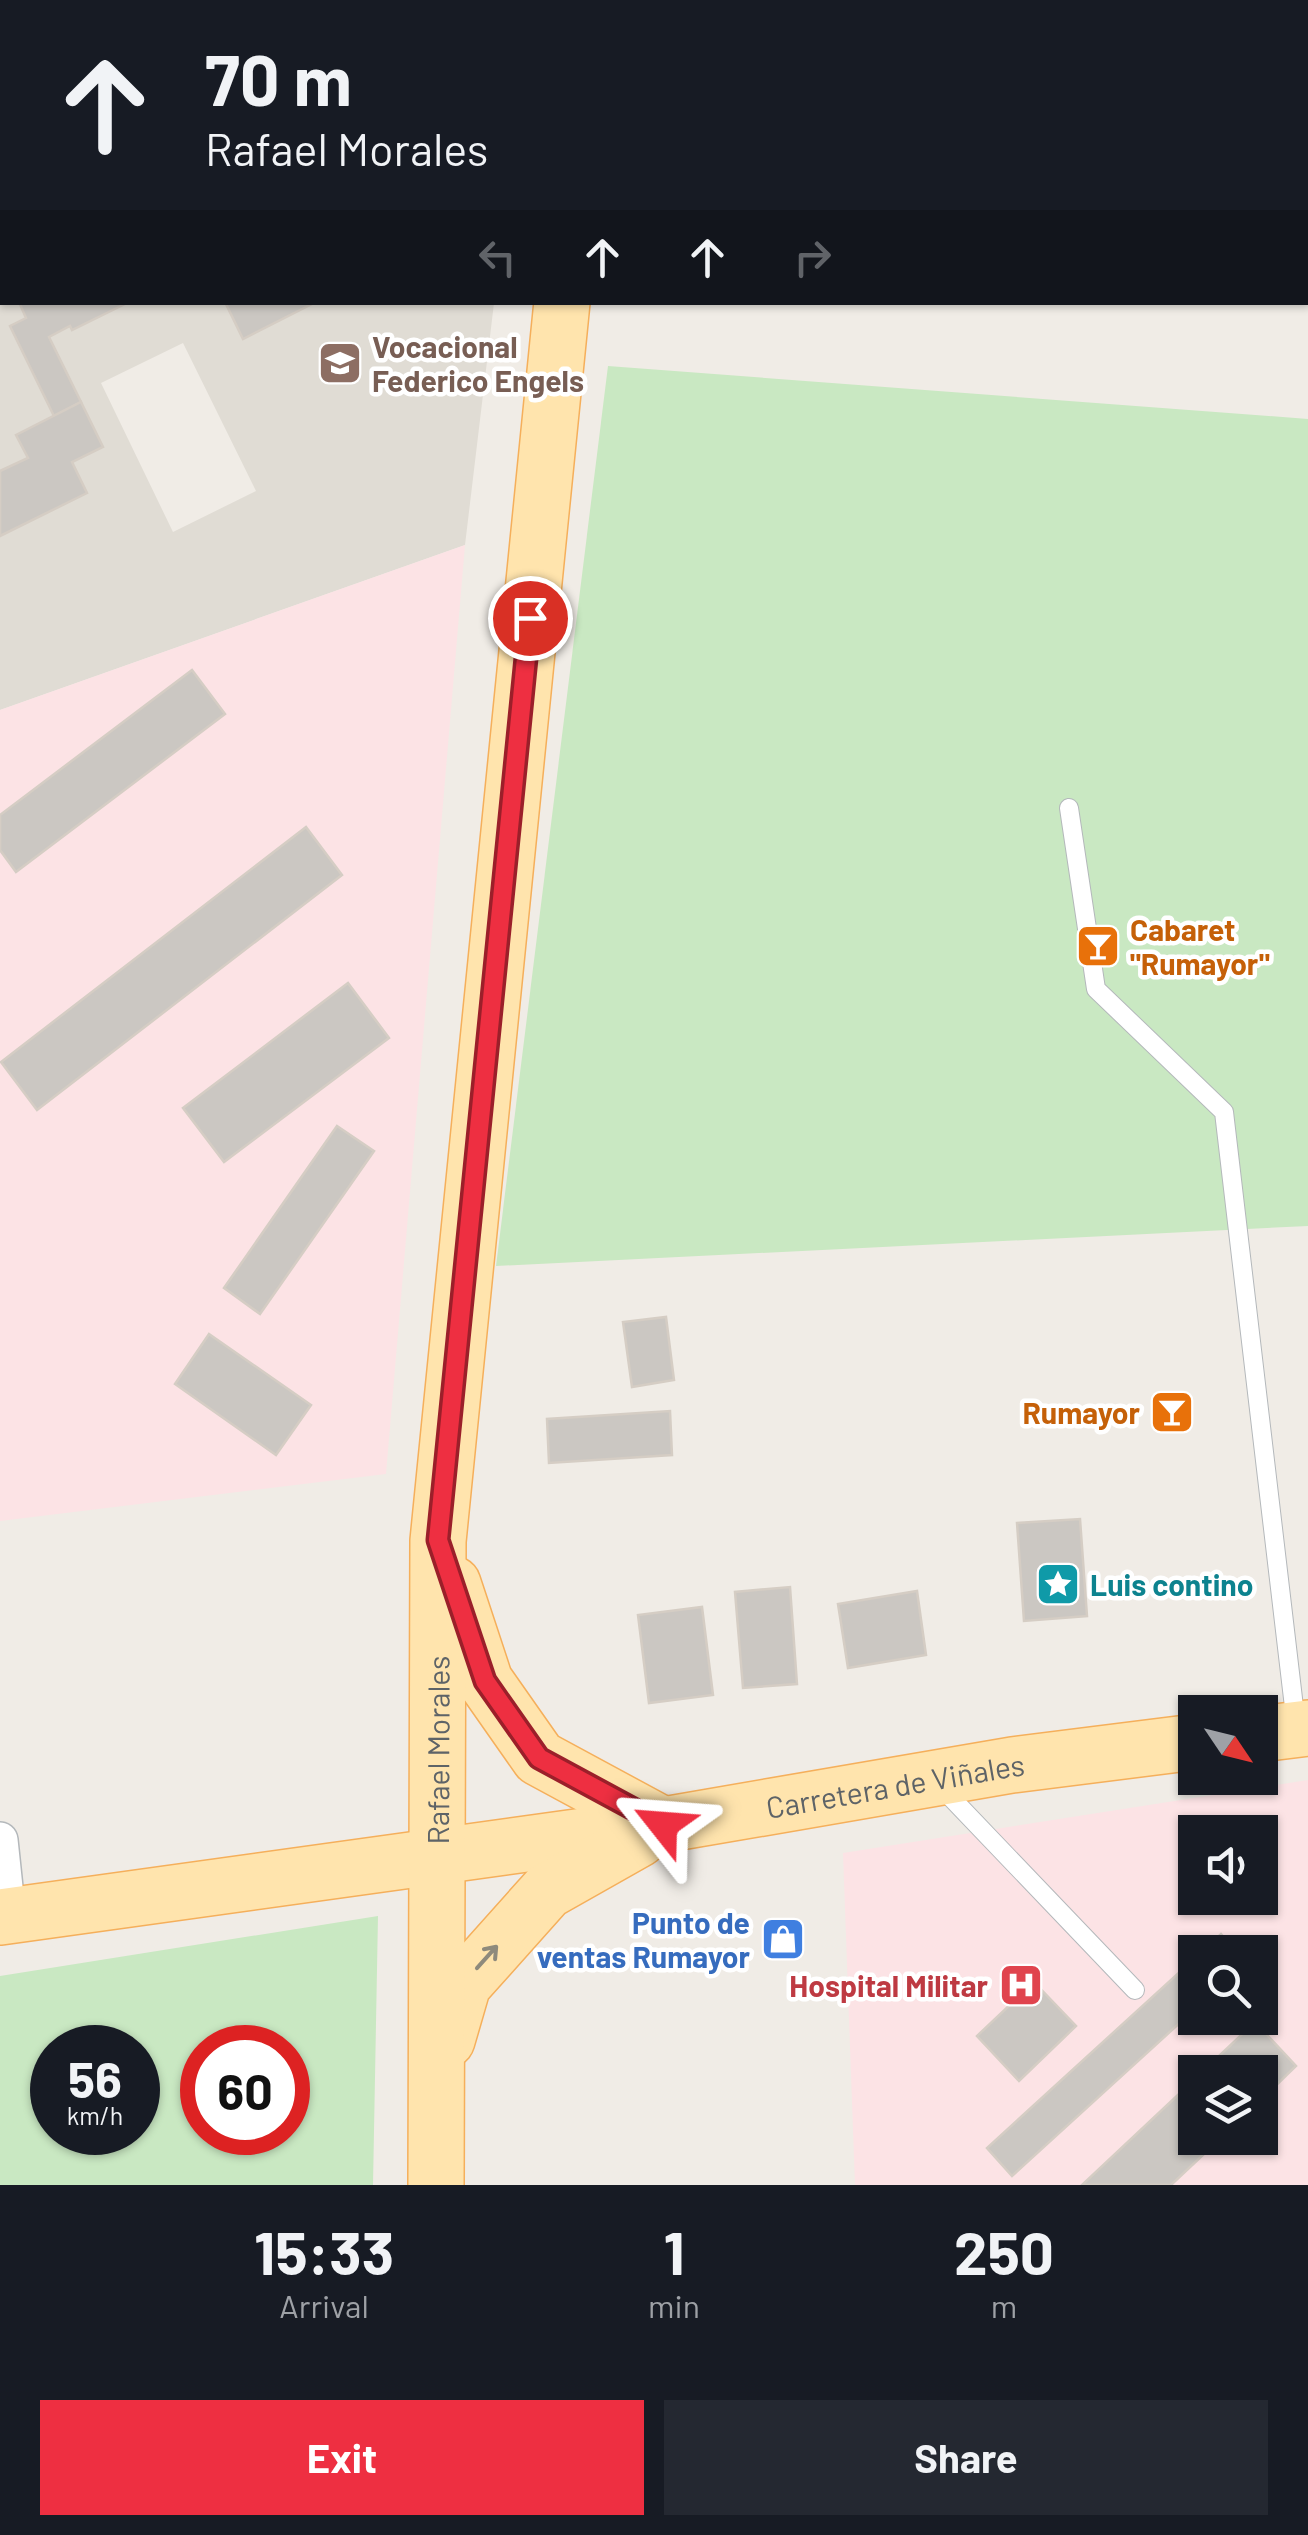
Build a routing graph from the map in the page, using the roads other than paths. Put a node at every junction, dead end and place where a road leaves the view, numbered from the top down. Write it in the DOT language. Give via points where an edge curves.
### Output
graph roads {
  1 [pos="562,305"];
  2 [pos="1069,808"];
  3 [pos="438,1540"];
  4 [pos="1288,1730"];
  5 [pos="1178,1744"];
  6 [pos="933,1778"];
  7 [pos="663,1825"];
  8 [pos="0,1840"];
  9 [pos="437,1857"];
  10 [pos="4,1917"];
  11 [pos="1135,1990"];
  12 [pos="436,2076"];
  13 [pos="436,2185"];
  1 -- 3 [label="main road, Rafael Morales"];
  2 -- 4 [label="lane" via="1096,989 1224,1112"];
  3 -- 7 [label="main road" via="485,1681 539,1758"];
  3 -- 9 [label="main road, Rafael Morales"];
  5 -- 6 [label="main road, Carretera de Viñales"];
  6 -- 7 [label="main road, Carretera de Viñales"];
  6 -- 11 [label="lane"];
  7 -- 9 [label="main road, Carretera de Viñales"];
  12 -- 7 [label="main road, one-way" via="463,1984 499,1944 547,1891"];
  8 -- 10 [label="street"];
  9 -- 10 [label="main road, Carretera de Viñales"];
  9 -- 12 [label="main road, Rafael Morales"];
  12 -- 13 [label="main road, Rafael Morales"];
}
